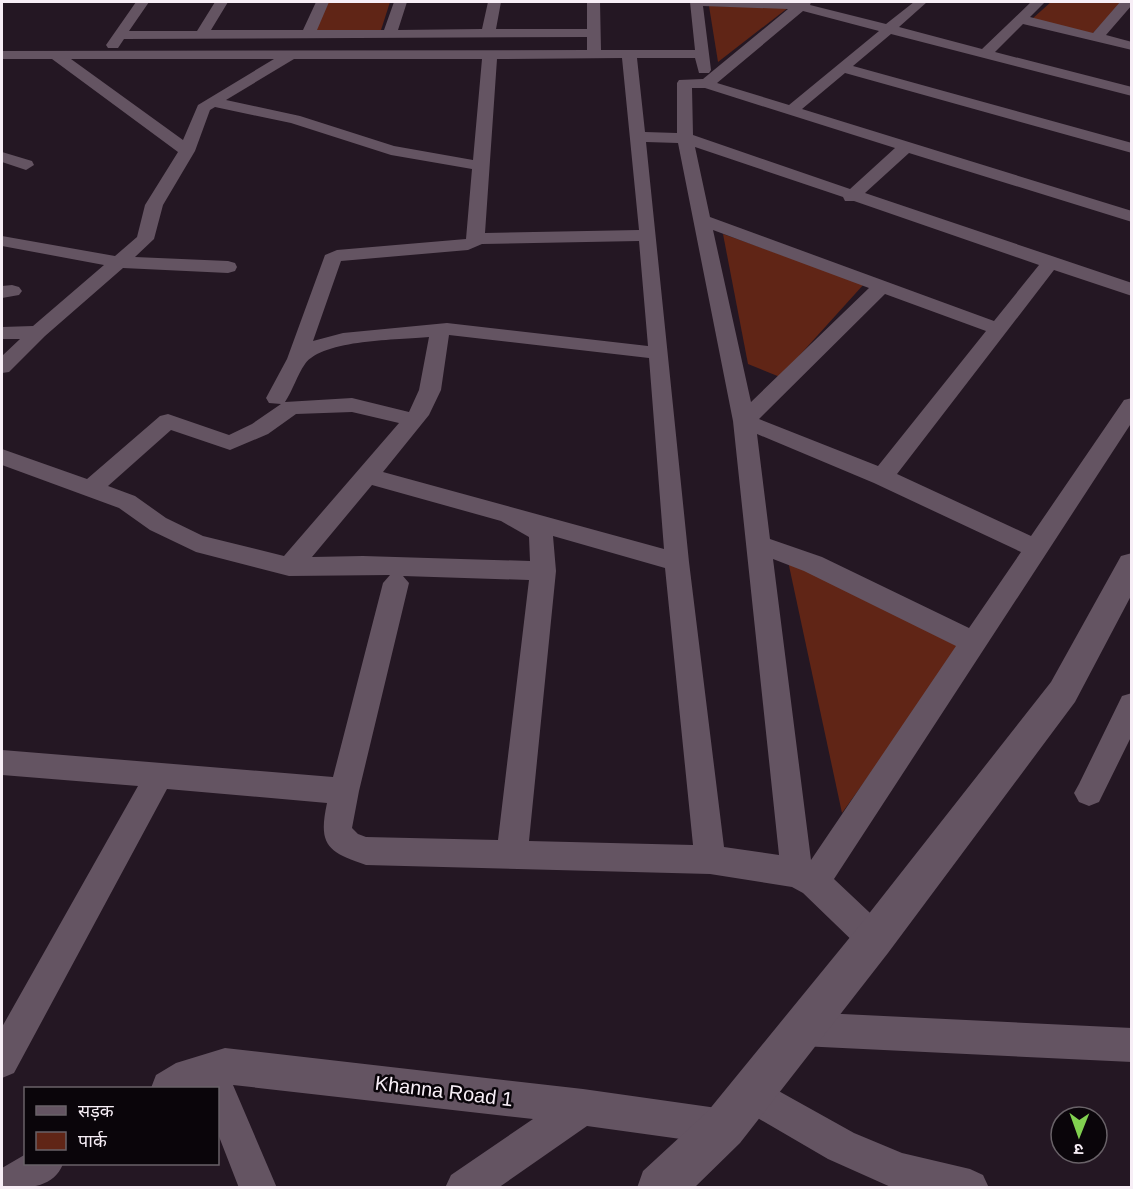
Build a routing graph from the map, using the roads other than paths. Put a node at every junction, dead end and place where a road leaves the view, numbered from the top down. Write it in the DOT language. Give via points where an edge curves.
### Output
graph roads {
  1 [pos="142,2"];
  2 [pos="221,2"];
  3 [pos="322,2"];
  4 [pos="400,2"];
  5 [pos="494,2"];
  6 [pos="594,2"];
  7 [pos="696,2"];
  8 [pos="921,2"];
  9 [pos="1038,2"];
  10 [pos="1127,2"];
  11 [pos="796,3"];
  12 [pos="1020,19"];
  13 [pos="888,30"];
  14 [pos="488,33"];
  15 [pos="594,33"];
  16 [pos="308,34"];
  17 [pos="390,34"];
  18 [pos="120,35"];
  19 [pos="201,35"];
  20 [pos="1097,37"];
  21 [pos="1131,45"];
  22 [pos="290,54"];
  23 [pos="490,54"];
  24 [pos="594,54"];
  25 [pos="630,54"];
  26 [pos="674,54"];
  27 [pos="702,54"];
  28 [pos="984,54"];
  29 [pos="2,55"];
  30 [pos="106,55"];
  31 [pos="57,56"];
  32 [pos="845,68"];
  33 [pos="684,84"];
  34 [pos="706,84"];
  35 [pos="1131,92"];
  36 [pos="213,102"];
  37 [pos="792,110"];
  38 [pos="637,137"];
  39 [pos="685,138"];
  40 [pos="907,146"];
  41 [pos="1131,148"];
  42 [pos="187,151"];
  43 [pos="2,157"];
  44 [pos="26,165"];
  45 [pos="481,166"];
  46 [pos="851,196"];
  47 [pos="1131,217"];
  48 [pos="702,220"];
  49 [pos="648,235"];
  50 [pos="476,238"];
  51 [pos="2,241"];
  52 [pos="118,262"];
  53 [pos="1050,263"];
  54 [pos="228,267"];
  55 [pos="883,285"];
  56 [pos="1131,290"];
  57 [pos="999,329"];
  58 [pos="440,330"];
  59 [pos="38,332"];
  60 [pos="2,333"];
  61 [pos="657,353"];
  62 [pos="297,359"];
  63 [pos="2,367"];
  64 [pos="277,398"];
  65 [pos="1131,405"];
  66 [pos="414,420"];
  67 [pos="744,421"];
  68 [pos="2,457"];
  69 [pos="366,475"];
  70 [pos="882,477"];
  71 [pos="91,488"];
  72 [pos="508,515"];
  73 [pos="759,545"];
  74 [pos="1036,549"];
  75 [pos="677,562"];
  76 [pos="1131,564"];
  77 [pos="289,567"];
  78 [pos="543,571"];
  79 [pos="396,583"];
  80 [pos="974,643"];
  81 [pos="1131,704"];
  82 [pos="2,762"];
  83 [pos="160,774"];
  84 [pos="344,791"];
  85 [pos="1089,793"];
  86 [pos="512,855"];
  87 [pos="710,860"];
  88 [pos="806,878"];
  89 [pos="874,939"];
  90 [pos="801,1029"];
  91 [pos="1131,1045"];
  92 [pos="2,1061"];
  93 [pos="214,1083"];
  94 [pos="172,1087"];
  95 [pos="750,1093"];
  96 [pos="219,1095"];
  97 [pos="583,1107"];
  98 [pos="723,1127"];
  99 [pos="42,1165"];
  100 [pos="3,1188"];
  101 [pos="258,1188"];
  102 [pos="464,1188"];
  103 [pos="660,1188"];
  104 [pos="970,1188"];
  1 -- 18 [label="street"];
  2 -- 19 [label="street"];
  3 -- 16 [label="street"];
  4 -- 17 [label="street"];
  5 -- 14 [label="street"];
  6 -- 15 [label="street"];
  7 -- 11 [label="street"];
  7 -- 27 [label="street"];
  8 -- 13 [label="street"];
  9 -- 12 [label="street"];
  10 -- 20 [label="street"];
  11 -- 13 [label="street"];
  11 -- 34 [label="street"];
  12 -- 20 [label="street"];
  12 -- 28 [label="street"];
  13 -- 28 [label="street"];
  13 -- 32 [label="street"];
  14 -- 15 [label="street"];
  14 -- 17 [label="street"];
  15 -- 24 [label="street"];
  16 -- 17 [label="street"];
  16 -- 19 [label="street"];
  18 -- 19 [label="street"];
  18 -- 30 [label="street"];
  20 -- 21 [label="street"];
  22 -- 23 [label="street"];
  22 -- 30 [label="street"];
  22 -- 36 [label="street"];
  23 -- 24 [label="street"];
  23 -- 45 [label="street"];
  24 -- 25 [label="street"];
  25 -- 26 [label="street"];
  25 -- 38 [label="street"];
  26 -- 27 [label="street"];
  26 -- 33 [label="street" via="674,74"];
  27 -- 34 [label="street"];
  28 -- 35 [label="street"];
  29 -- 31 [label="street"];
  30 -- 31 [label="street"];
  31 -- 42 [label="street"];
  32 -- 37 [label="street"];
  32 -- 41 [label="street"];
  33 -- 34 [label="street"];
  33 -- 39 [label="street"];
  34 -- 37 [label="street"];
  36 -- 42 [label="street" via="201,112"];
  36 -- 45 [label="street" via="295,119 391,150"];
  37 -- 40 [label="street"];
  38 -- 39 [label="street"];
  38 -- 49 [label="street"];
  39 -- 46 [label="street"];
  39 -- 48 [label="street"];
  40 -- 46 [label="street"];
  40 -- 47 [label="street"];
  42 -- 52 [label="street" via="154,206 148,234"];
  43 -- 44 [label="street"];
  45 -- 50 [label="street"];
  46 -- 53 [label="street"];
  48 -- 55 [label="street"];
  48 -- 67 [label="street"];
  49 -- 50 [label="street"];
  49 -- 61 [label="street"];
  50 -- 62 [label="street" via="468,245 332,259"];
  51 -- 52 [label="street"];
  52 -- 54 [label="street"];
  52 -- 59 [label="street"];
  53 -- 56 [label="street"];
  53 -- 57 [label="street"];
  55 -- 57 [label="street"];
  55 -- 67 [label="street"];
  57 -- 70 [label="street"];
  58 -- 61 [label="street"];
  58 -- 62 [label="street" via="343,339 316,347"];
  58 -- 66 [label="street" via="430,390"];
  59 -- 60 [label="street"];
  59 -- 63 [label="street"];
  61 -- 75 [label="street"];
  62 -- 64 [label="street"];
  65 -- 74 [label="street"];
  66 -- 69 [label="street"];
  66 -- 71 [label="street" via="352,405 291,407 260,429 230,443 168,421"];
  67 -- 70 [label="street"];
  67 -- 73 [label="street"];
  68 -- 71 [label="street"];
  69 -- 72 [label="street"];
  69 -- 77 [label="street"];
  70 -- 74 [label="street"];
  71 -- 77 [label="street" via="127,502 164,528 196,543"];
  72 -- 75 [label="street"];
  72 -- 78 [label="street" via="541,533"];
  73 -- 80 [label="street" via="813,564"];
  73 -- 88 [label="street"];
  74 -- 80 [label="street"];
  75 -- 87 [label="street"];
  76 -- 89 [label="street" via="1064,692"];
  77 -- 78 [label="street" via="363,565"];
  78 -- 86 [label="street"];
  79 -- 84 [label="street"];
  80 -- 88 [label="street"];
  81 -- 85 [label="street"];
  82 -- 83 [label="street"];
  83 -- 84 [label="street"];
  83 -- 92 [label="street"];
  84 -- 86 [label="street" via="337,828 348,845 366,851"];
  86 -- 87 [label="street"];
  87 -- 88 [label="street"];
  88 -- 89 [label="street" via="831,896"];
  89 -- 90 [label="street"];
  90 -- 91 [label="street"];
  90 -- 95 [label="street"];
  93 -- 94 [label="street, Khanna Road 1" via="189,1076"];
  93 -- 97 [label="street, Khanna Road 1" via="225,1066"];
  95 -- 98 [label="street"];
  95 -- 104 [label="street" via="841,1146 901,1172"];
  96 -- 101 [label="street"];
  97 -- 98 [label="street, Khanna Road 1"];
  97 -- 102 [label="street"];
  98 -- 103 [label="street"];
  99 -- 100 [label="street"];
}
